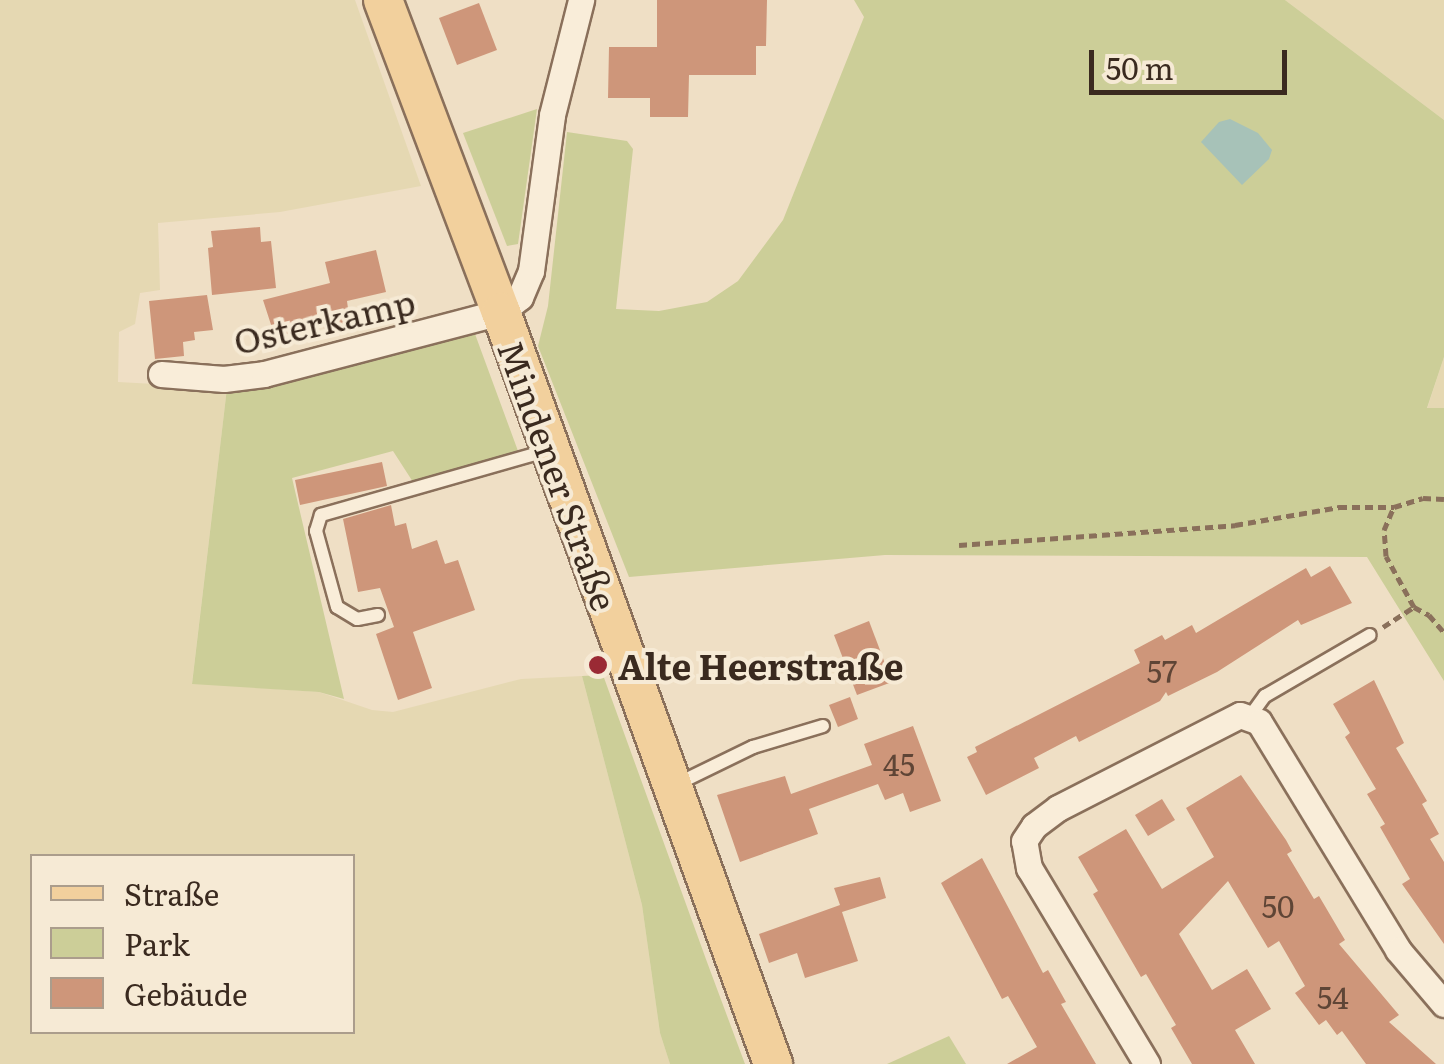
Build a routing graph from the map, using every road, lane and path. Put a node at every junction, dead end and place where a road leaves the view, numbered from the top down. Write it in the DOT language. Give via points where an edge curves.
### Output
graph roads {
  1 [pos="383,0"];
  2 [pos="581,0"];
  3 [pos="501,312"];
  4 [pos="161,374"];
  5 [pos="548,450"];
  6 [pos="1444,499"];
  7 [pos="1394,507"];
  8 [pos="958,545"];
  9 [pos="1414,607"];
  10 [pos="378,615"];
  11 [pos="1444,632"];
  12 [pos="1370,635"];
  13 [pos="1251,715"];
  14 [pos="824,726"];
  15 [pos="670,788"];
  16 [pos="1444,1004"];
  17 [pos="773,1064"];
  18 [pos="1148,1064"];
  1 -- 3 [label="main road, Mindener Straße"];
  2 -- 3 [label="street" via="550,130 531,271 520,297"];
  3 -- 4 [label="street, Osterkamp" via="264,374"];
  3 -- 5 [label="main road, Mindener Straße"];
  5 -- 10 [label="lane" via="321,515 316,531 338,607 357,618"];
  5 -- 15 [label="main road, Mindener Straße"];
  6 -- 7 [label="path"];
  7 -- 8 [label="path"];
  7 -- 9 [label="path" via="1384,530 1386,556"];
  9 -- 11 [label="path"];
  9 -- 12 [label="path"];
  12 -- 13 [label="lane" via="1265,696"];
  13 -- 16 [label="street" via="1398,950"];
  13 -- 18 [label="street" via="1058,808 1024,841 1029,868"];
  14 -- 15 [label="lane" via="754,747"];
  15 -- 17 [label="main road, Mindener Straße"];
}
